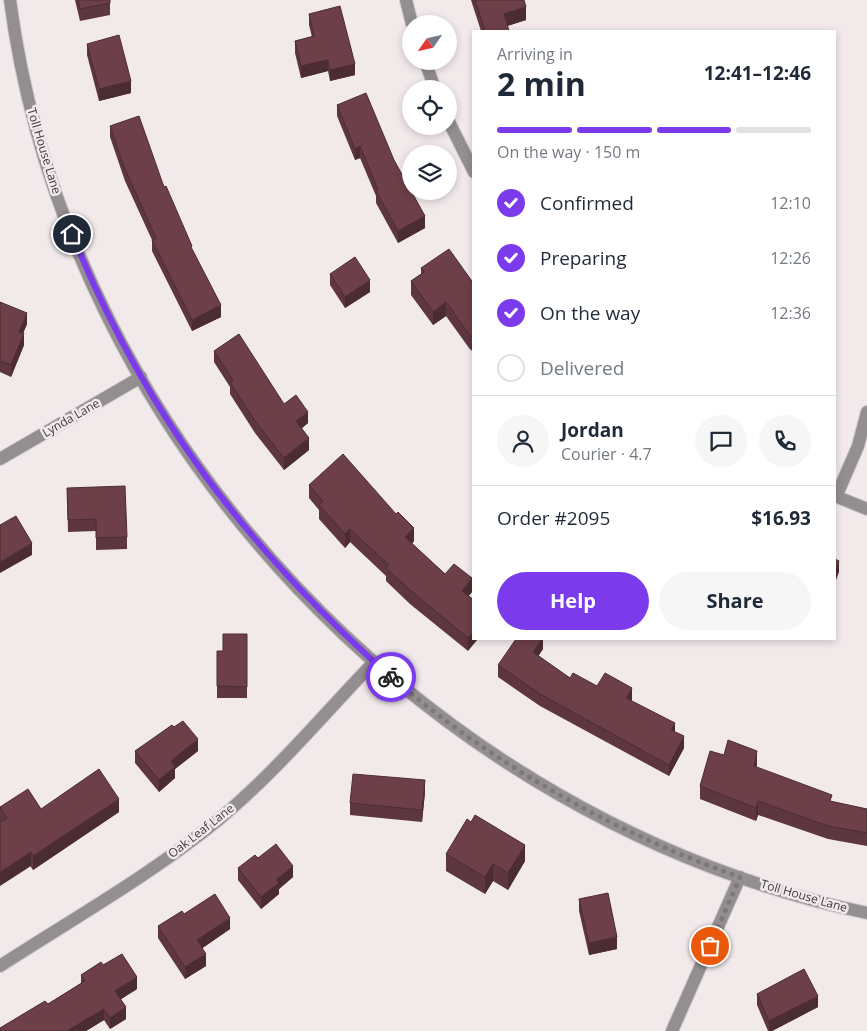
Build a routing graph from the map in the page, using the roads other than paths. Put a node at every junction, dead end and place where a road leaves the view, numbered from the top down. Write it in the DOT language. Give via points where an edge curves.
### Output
graph roads {
  1 [pos="10,0"];
  2 [pos="406,0"];
  3 [pos="410,15"];
  4 [pos="456,135"];
  5 [pos="472,168"];
  6 [pos="141,377"];
  7 [pos="867,412"];
  8 [pos="0,459"];
  9 [pos="836,496"];
  10 [pos="867,509"];
  11 [pos="374,662"];
  12 [pos="740,877"];
  13 [pos="867,913"];
  14 [pos="0,966"];
  15 [pos="672,1031"];
  1 -- 6 [label="street, Toll House Lane" via="27,95 58,202 91,281"];
  2 -- 3 [label="street"];
  4 -- 5 [label="street"];
  6 -- 8 [label="street, Lynda Lane"];
  6 -- 11 [label="street, Toll House Lane" via="193,461 229,508 279,568 333,625"];
  7 -- 9 [label="street" via="858,446"];
  9 -- 10 [label="street"];
  11 -- 12 [label="street, Toll House Lane" via="456,728 550,789 648,840"];
  11 -- 14 [label="street, Oak Leaf Lane" via="252,790 217,820 169,856"];
  12 -- 13 [label="street, Toll House Lane" via="794,895"];
  12 -- 15 [label="street"];
}
